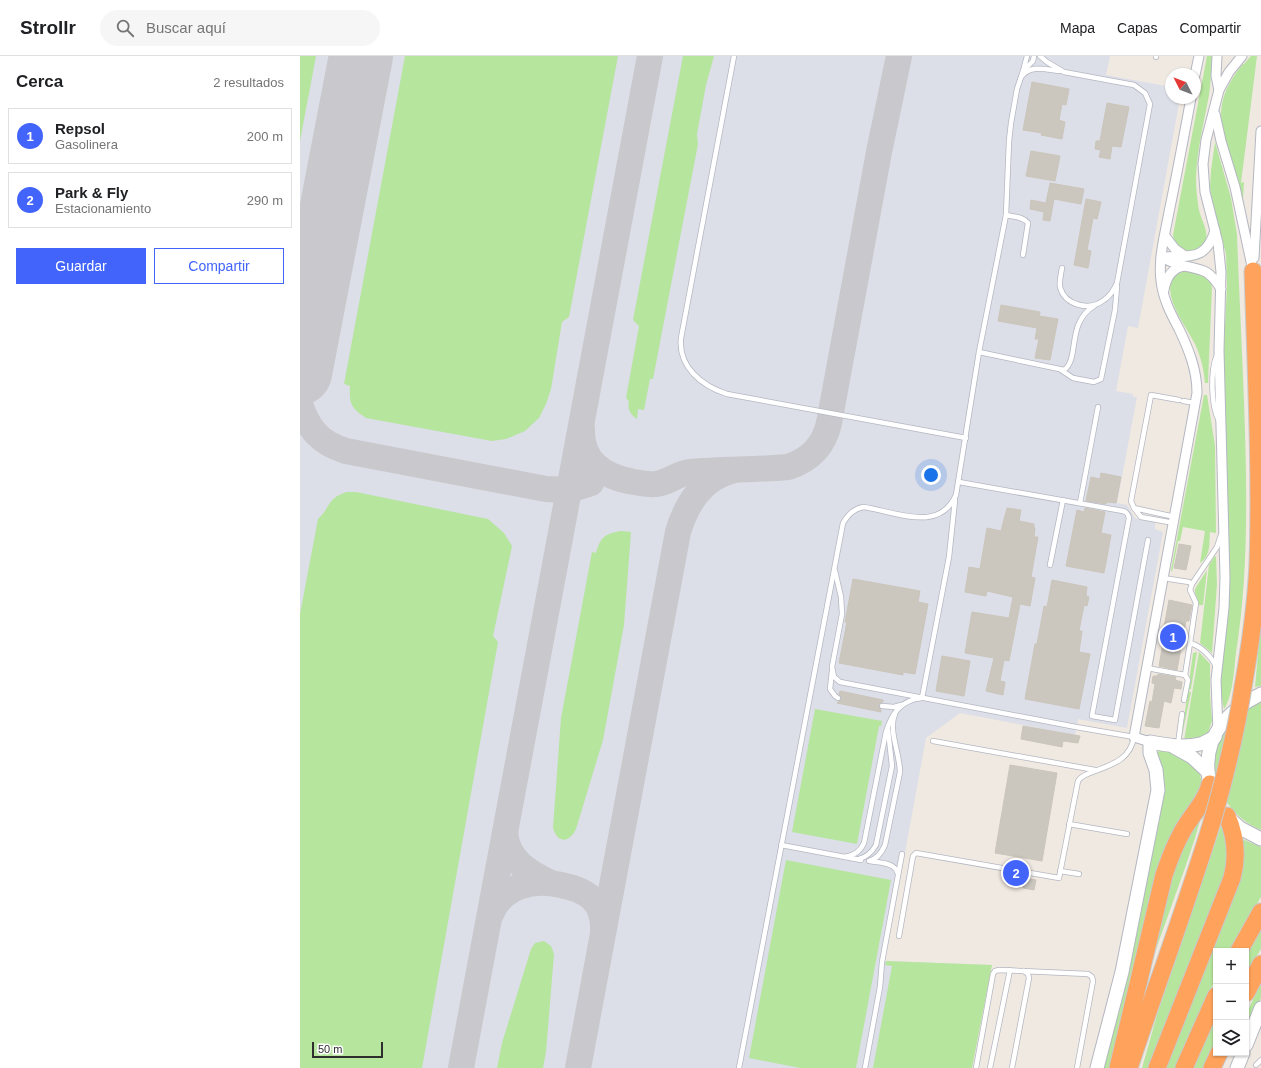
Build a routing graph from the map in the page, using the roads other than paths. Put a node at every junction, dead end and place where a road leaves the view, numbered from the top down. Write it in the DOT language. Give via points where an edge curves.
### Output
graph roads {
  1 [pos="734,56"];
  2 [pos="1027,56"];
  3 [pos="1034,56"];
  4 [pos="1040,56"];
  5 [pos="1199,56"];
  6 [pos="1218,56"];
  7 [pos="1242,56"];
  8 [pos="1197,68"];
  9 [pos="1023,71"];
  10 [pos="1064,72"];
  11 [pos="1021,78"];
  12 [pos="1219,90"];
  13 [pos="1190,104"];
  14 [pos="1214,110"];
  15 [pos="1261,131"];
  16 [pos="1006,215"];
  17 [pos="1215,231"];
  18 [pos="1165,236"];
  19 [pos="1023,255"];
  20 [pos="1185,256"];
  21 [pos="1161,257"];
  22 [pos="1184,266"];
  23 [pos="1062,268"];
  24 [pos="1253,271"];
  25 [pos="1117,283"];
  26 [pos="1221,289"];
  27 [pos="1164,296"];
  28 [pos="1097,304"];
  29 [pos="980,352"];
  30 [pos="1061,370"];
  31 [pos="1196,404"];
  32 [pos="1098,407"];
  33 [pos="966,438"];
  34 [pos="958,482"];
  35 [pos="956,495"];
  36 [pos="1063,500"];
  37 [pos="1080,503"];
  38 [pos="1174,520"];
  39 [pos="1223,529"];
  40 [pos="1148,540"];
  41 [pos="1050,565"];
  42 [pos="834,567"];
  43 [pos="1164,578"];
  44 [pos="1192,584"];
  45 [pos="1190,643"];
  46 [pos="832,667"];
  47 [pos="1147,668"];
  48 [pos="1217,671"];
  49 [pos="1185,675"];
  50 [pos="1261,694"];
  51 [pos="838,698"];
  52 [pos="922,698"];
  53 [pos="1184,700"];
  54 [pos="882,706"];
  55 [pos="896,708"];
  56 [pos="1182,714"];
  57 [pos="890,720"];
  58 [pos="1216,734"];
  59 [pos="1134,737"];
  60 [pos="933,742"];
  61 [pos="1150,742"];
  62 [pos="1173,745"];
  63 [pos="1098,770"];
  64 [pos="1209,778"];
  65 [pos="1220,819"];
  66 [pos="1069,824"];
  67 [pos="1127,834"];
  68 [pos="1261,839"];
  69 [pos="781,845"];
  70 [pos="902,854"];
  71 [pos="845,856"];
  72 [pos="859,859"];
  73 [pos="869,861"];
  74 [pos="1060,871"];
  75 [pos="1079,874"];
  76 [pos="898,876"];
  77 [pos="1261,912"];
  78 [pos="899,936"];
  79 [pos="1241,948"];
  80 [pos="1261,964"];
  81 [pos="1010,970"];
  82 [pos="1024,971"];
  83 [pos="1249,987"];
  84 [pos="1153,994"];
  85 [pos="1213,1003"];
  86 [pos="1261,1008"];
  87 [pos="1249,1038"];
  88 [pos="1242,1056"];
  89 [pos="1261,1060"];
  90 [pos="1256,1065"];
  91 [pos="740,1068"];
  92 [pos="865,1068"];
  93 [pos="976,1068"];
  94 [pos="990,1068"];
  95 [pos="1012,1068"];
  96 [pos="1077,1068"];
  97 [pos="1097,1068"];
  98 [pos="1118,1068"];
  99 [pos="1129,1068"];
  100 [pos="1136,1068"];
  101 [pos="1156,1068"];
  102 [pos="1184,1068"];
  103 [pos="1238,1068"];
  1 -- 33 [label="lane" via="681,338 682,356 688,368 704,383 727,394"];
  2 -- 9 [label="lane"];
  3 -- 9 [label="lane"];
  4 -- 10 [label="lane"];
  5 -- 8 [label="street"];
  6 -- 12 [label="street" via="1216,76"];
  7 -- 12 [label="street"];
  9 -- 11 [label="lane"];
  10 -- 11 [label="lane" via="1033,69 1026,71"];
  10 -- 25 [label="lane" via="1134,85 1143,91 1149,100 1150,109"];
  11 -- 16 [label="lane" via="1009,141"];
  12 -- 14 [label="street"];
  13 -- 18 [label="street"];
  14 -- 17 [label="street" via="1203,164 1205,192"];
  14 -- 24 [label="street" via="1235,186"];
  15 -- 24 [label="street"];
  16 -- 19 [label="lane" via="1024,219 1028,223"];
  16 -- 29 [label="lane"];
  17 -- 20 [label="street" via="1206,250 1197,255"];
  17 -- 26 [label="street" via="1220,256"];
  18 -- 20 [label="street" via="1175,249"];
  18 -- 21 [label="street"];
  20 -- 21 [label="street"];
  21 -- 22 [label="street"];
  21 -- 27 [label="street" via="1160,280"];
  22 -- 26 [label="street" via="1206,271 1214,277"];
  22 -- 27 [label="street" via="1176,269 1167,278"];
  23 -- 28 [label="lane" via="1060,286 1067,298 1075,304"];
  24 -- 65 [label="highway, bridge" via="1259,470 1256,592 1243,687 1223,784"];
  25 -- 28 [label="lane" via="1114,290"];
  25 -- 30 [label="lane" via="1103,377 1094,382 1073,378"];
  26 -- 39 [label="street" via="1219,350"];
  27 -- 31 [label="street" via="1193,363 1197,383"];
  28 -- 30 [label="lane" via="1080,319 1070,364"];
  29 -- 30 [label="lane"];
  29 -- 33 [label="lane"];
  31 -- 38 [label="street"];
  31 -- 38 [label="lane" via="1151,395 1131,501 1134,508"];
  32 -- 37 [label="lane"];
  33 -- 34 [label="lane"];
  34 -- 35 [label="lane"];
  34 -- 36 [label="lane"];
  35 -- 42 [label="lane" via="952,504 944,511 928,518 863,507 854,510 842,527"];
  35 -- 52 [label="lane" via="949,557"];
  36 -- 37 [label="lane"];
  36 -- 41 [label="lane"];
  37 -- 40 [label="lane" via="1123,511 1129,518 1092,716 1115,720"];
  38 -- 43 [label="street"];
  39 -- 44 [label="lane" via="1217,547"];
  39 -- 48 [label="street" via="1224,608"];
  42 -- 46 [label="lane" via="842,614"];
  42 -- 69 [label="lane"];
  43 -- 44 [label="lane"];
  43 -- 47 [label="street"];
  44 -- 45 [label="lane" via="1190,590 1196,603"];
  45 -- 48 [label="lane" via="1208,655"];
  45 -- 49 [label="lane"];
  46 -- 51 [label="lane" via="830,689"];
  46 -- 52 [label="lane" via="834,677 840,682"];
  47 -- 49 [label="lane"];
  47 -- 59 [label="street"];
  48 -- 58 [label="street"];
  49 -- 53 [label="lane" via="1188,680"];
  50 -- 58 [label="street" via="1233,711"];
  52 -- 55 [label="lane"];
  52 -- 59 [label="lane"];
  54 -- 55 [label="lane"];
  55 -- 57 [label="lane"];
  55 -- 73 [label="lane" via="893,728 900,772 886,845 877,858"];
  56 -- 62 [label="lane"];
  57 -- 71 [label="lane" via="864,843 855,854"];
  57 -- 72 [label="lane" via="888,731 892,766 876,845 870,853"];
  58 -- 62 [label="street" via="1199,744"];
  58 -- 64 [label="street" via="1210,750"];
  59 -- 61 [label="street"];
  59 -- 63 [label="lane" via="1132,748 1126,756"];
  60 -- 63 [label="lane"];
  61 -- 62 [label="street"];
  61 -- 97 [label="street" via="1158,790 1122,972"];
  62 -- 64 [label="street" via="1192,756"];
  63 -- 66 [label="lane" via="1082,776 1078,781"];
  64 -- 65 [label="street"];
  64 -- 98 [label="highway" via="1205,798 1182,831 1164,875"];
  65 -- 68 [label="street"];
  65 -- 84 [label="highway" via="1196,872"];
  65 -- 101 [label="highway" via="1233,834 1236,854 1232,878"];
  66 -- 67 [label="lane"];
  66 -- 74 [label="lane"];
  69 -- 71 [label="lane"];
  69 -- 91 [label="lane"];
  70 -- 76 [label="lane"];
  71 -- 72 [label="lane"];
  72 -- 73 [label="lane"];
  73 -- 76 [label="lane" via="892,866"];
  74 -- 75 [label="lane"];
  74 -- 78 [label="lane" via="1059,878 915,853"];
  76 -- 92 [label="lane"];
  77 -- 79 [label="highway"];
  80 -- 83 [label="highway"];
  81 -- 82 [label="lane"];
  81 -- 93 [label="lane" via="998,970 993,974"];
  81 -- 94 [label="lane"];
  82 -- 95 [label="lane" via="1030,978"];
  82 -- 96 [label="lane" via="1088,974 1093,978"];
  84 -- 99 [label="highway"];
  84 -- 100 [label="highway"];
  85 -- 102 [label="highway"];
  86 -- 87 [label="street"];
  88 -- 103 [label="street"];
  89 -- 90 [label="lane"];
}
